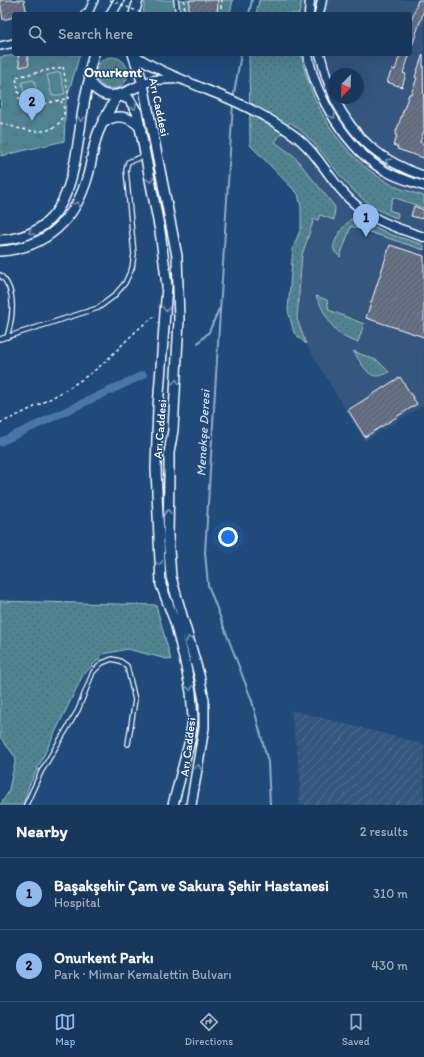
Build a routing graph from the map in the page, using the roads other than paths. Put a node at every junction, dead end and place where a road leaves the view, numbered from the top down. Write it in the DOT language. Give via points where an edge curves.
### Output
graph roads {
  1 [pos="94,0"];
  2 [pos="119,0"];
  3 [pos="138,0"];
  4 [pos="176,0"];
  5 [pos="310,0"];
  6 [pos="322,0"];
  7 [pos="88,12"];
  8 [pos="112,12"];
  9 [pos="135,12"];
  10 [pos="178,12"];
  11 [pos="309,12"];
  12 [pos="319,12"];
  13 [pos="12,43"];
  14 [pos="0,46"];
  15 [pos="94,56"];
  16 [pos="134,56"];
  17 [pos="137,56"];
  18 [pos="308,56"];
  19 [pos="321,56"];
  20 [pos="182,80"];
  21 [pos="89,81"];
  22 [pos="328,82"];
  23 [pos="143,84"];
  24 [pos="118,95"];
  25 [pos="338,104"];
  26 [pos="103,123"];
  27 [pos="141,128"];
  28 [pos="145,155"];
  29 [pos="424,176"];
  30 [pos="424,186"];
  31 [pos="424,237"];
  32 [pos="0,240"];
  33 [pos="0,251"];
  34 [pos="0,275"];
  35 [pos="7,337"];
  36 [pos="0,339"];
  37 [pos="128,744"];
  38 [pos="26,805"];
  39 [pos="173,805"];
  40 [pos="191,805"];
  1 -- 7 [label="street"];
  2 -- 8 [label="main road"];
  3 -- 9 [label="main road"];
  4 -- 10 [label="lane"];
  5 -- 11 [label="street"];
  6 -- 12 [label="street"];
  13 -- 14 [label="street"];
  15 -- 21 [label="main road" via="89,70"];
  16 -- 23 [label="main road, Arı Caddesi"];
  17 -- 20 [label="street"];
  18 -- 30 [label="street, one-way" via="318,87 332,114 351,141 386,171"];
  19 -- 22 [label="street"];
  20 -- 23 [label="street" via="168,78"];
  20 -- 31 [label="street" via="241,104 291,133 306,144 352,202 383,224"];
  21 -- 24 [label="main road" via="101,93 109,96"];
  21 -- 32 [label="main road, one-way" via="83,101 74,174 67,194 53,215 38,229 11,239"];
  23 -- 24 [label="main road"];
  40 -- 23 [label="main road, Arı Caddesi, one-way" via="204,728 204,700 171,577 168,536 169,453 173,430 179,287 177,256"];
  24 -- 26 [label="main road"];
  24 -- 27 [label="main road, Arı Caddesi, one-way" via="129,99 134,105"];
  29 -- 25 [label="street, one-way" via="398,166 377,153 356,133"];
  26 -- 27 [label="main road" via="121,116 136,122"];
  33 -- 26 [label="main road, one-way" via="18,249 38,242 53,233 72,212 81,198"];
  27 -- 28 [label="main road, Arı Caddesi"];
  28 -- 35 [label="lane" via="128,162 126,170 134,254 132,268 124,283 114,296 98,308"];
  28 -- 39 [label="main road, Arı Caddesi, one-way" via="161,238 167,286 156,468 161,585 175,622 185,662 192,718 190,740"];
  34 -- 35 [label="lane" via="6,280 12,304"];
  35 -- 36 [label="lane"];
  37 -- 38 [label="lane" via="135,700 127,666 120,660 112,659 102,663 93,672 78,710 41,772"];
}
